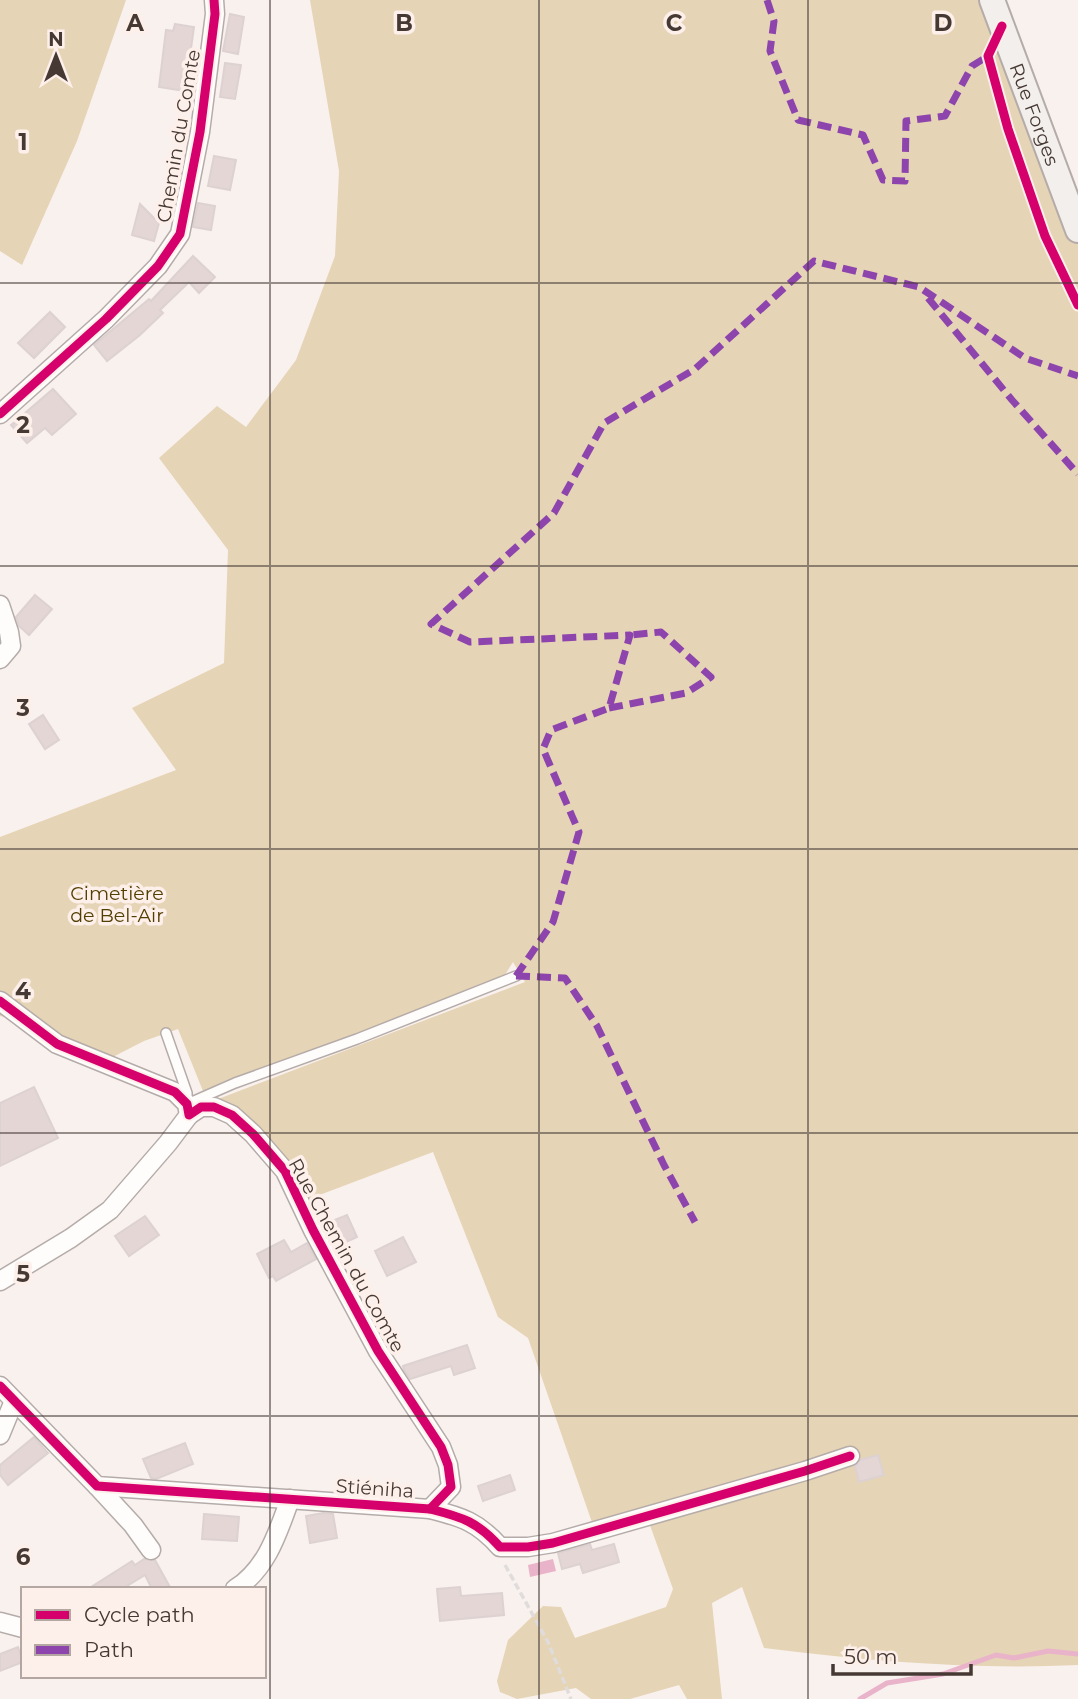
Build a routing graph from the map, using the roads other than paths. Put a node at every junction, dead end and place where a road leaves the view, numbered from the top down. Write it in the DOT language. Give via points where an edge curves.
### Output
graph roads {
  1 [pos="214,0"];
  2 [pos="992,0"];
  3 [pos="1078,230"];
  4 [pos="0,414"];
  5 [pos="0,606"];
  6 [pos="0,659"];
  7 [pos="516,976"];
  8 [pos="0,1001"];
  9 [pos="166,1034"];
  10 [pos="188,1109"];
  11 [pos="0,1281"];
  12 [pos="0,1386"];
  13 [pos="14,1401"];
  14 [pos="0,1435"];
  15 [pos="850,1455"];
  16 [pos="97,1486"];
  17 [pos="290,1499"];
  18 [pos="430,1509"];
  19 [pos="150,1550"];
  20 [pos="237,1587"];
  21 [pos="0,1622"];
  22 [pos="21,1627"];
  1 -- 4 [label="street, Chemin du Comte" via="200,132 180,234 158,266 106,319"];
  2 -- 3 [label="main road, Rue Forges"];
  5 -- 6 [label="street" via="11,646"];
  7 -- 10 [label="lane" via="235,1083"];
  8 -- 10 [label="street" via="57,1044 160,1084 175,1092"];
  9 -- 10 [label="lane" via="187,1093"];
  10 -- 11 [label="street" via="168,1143 110,1210"];
  10 -- 18 [label="street, Rue Chemin du Comte" via="214,1107 232,1115 285,1171 378,1351 441,1447 451,1487"];
  12 -- 13 [label="street"];
  13 -- 14 [label="street"];
  13 -- 16 [label="street"];
  15 -- 18 [label="street, Stiéniha" via="528,1547 500,1547 463,1517"];
  16 -- 17 [label="street, Stiéniha"];
  16 -- 19 [label="street"];
  17 -- 18 [label="street, Stiéniha"];
  17 -- 20 [label="street" via="274,1543 255,1572"];
  21 -- 22 [label="street"];
}
